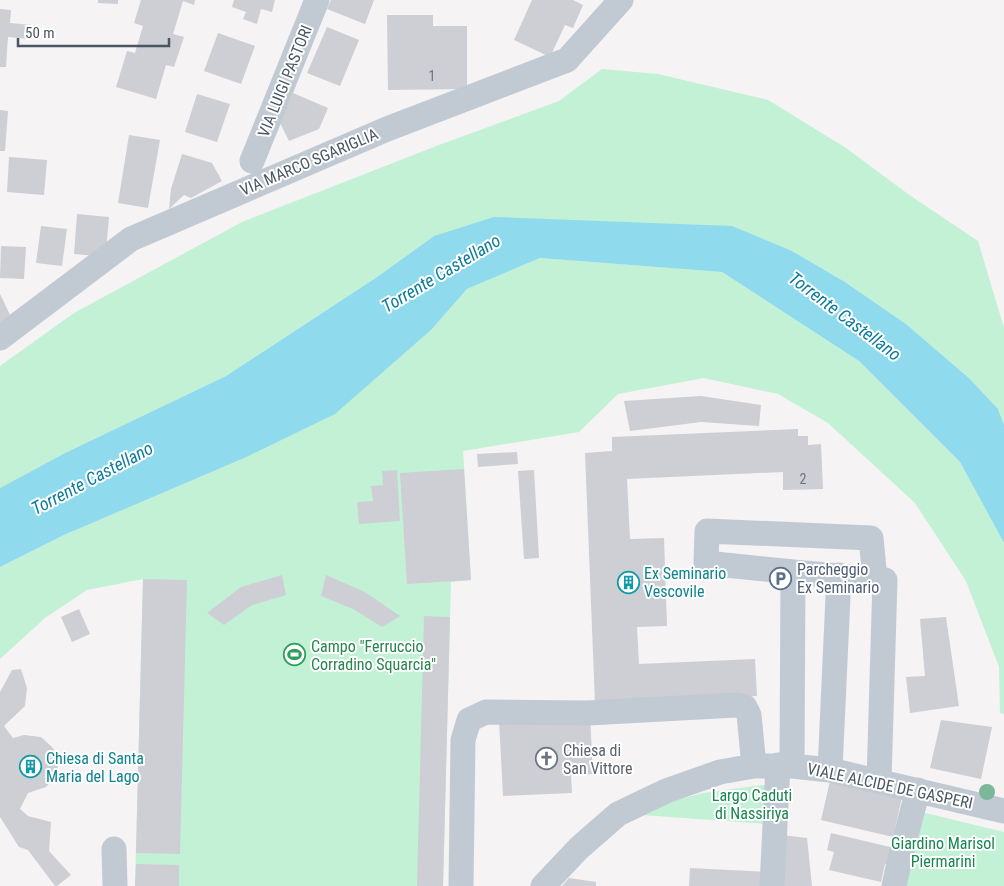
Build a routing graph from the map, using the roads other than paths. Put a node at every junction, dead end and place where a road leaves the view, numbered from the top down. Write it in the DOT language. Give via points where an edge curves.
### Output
graph roads {
  1 [pos="317,0"];
  2 [pos="621,0"];
  3 [pos="252,161"];
  4 [pos="0,338"];
  5 [pos="794,572"];
  6 [pos="839,575"];
  7 [pos="875,579"];
  8 [pos="775,766"];
  9 [pos="830,770"];
  10 [pos="880,781"];
  11 [pos="918,790"];
  12 [pos="1004,811"];
  13 [pos="114,849"];
  14 [pos="115,886"];
  15 [pos="461,886"];
  16 [pos="544,886"];
  17 [pos="772,886"];
  18 [pos="894,886"];
  1 -- 3 [label="street, VIA LUIGI PASTORI"];
  2 -- 4 [label="street, VIA MARCO SGARIGLIA" via="567,60 387,129 131,239"];
  5 -- 6 [label="street"];
  5 -- 7 [label="street" via="706,563 707,531 871,538"];
  5 -- 8 [label="street"];
  6 -- 7 [label="street"];
  6 -- 9 [label="street"];
  7 -- 10 [label="street" via="884,580"];
  8 -- 9 [label="street, VIALE ALCIDE DE GASPERI"];
  8 -- 15 [label="street" via="745,707 736,705 588,713 486,712 469,720 463,740"];
  8 -- 16 [label="street, VIALE ALCIDE DE GASPERI" via="720,772 666,791 618,814 578,848"];
  8 -- 17 [label="street"];
  9 -- 10 [label="street, VIALE ALCIDE DE GASPERI"];
  10 -- 11 [label="street, VIALE ALCIDE DE GASPERI"];
  11 -- 12 [label="street, VIALE ALCIDE DE GASPERI"];
  11 -- 18 [label="street"];
  13 -- 14 [label="street"];
}
